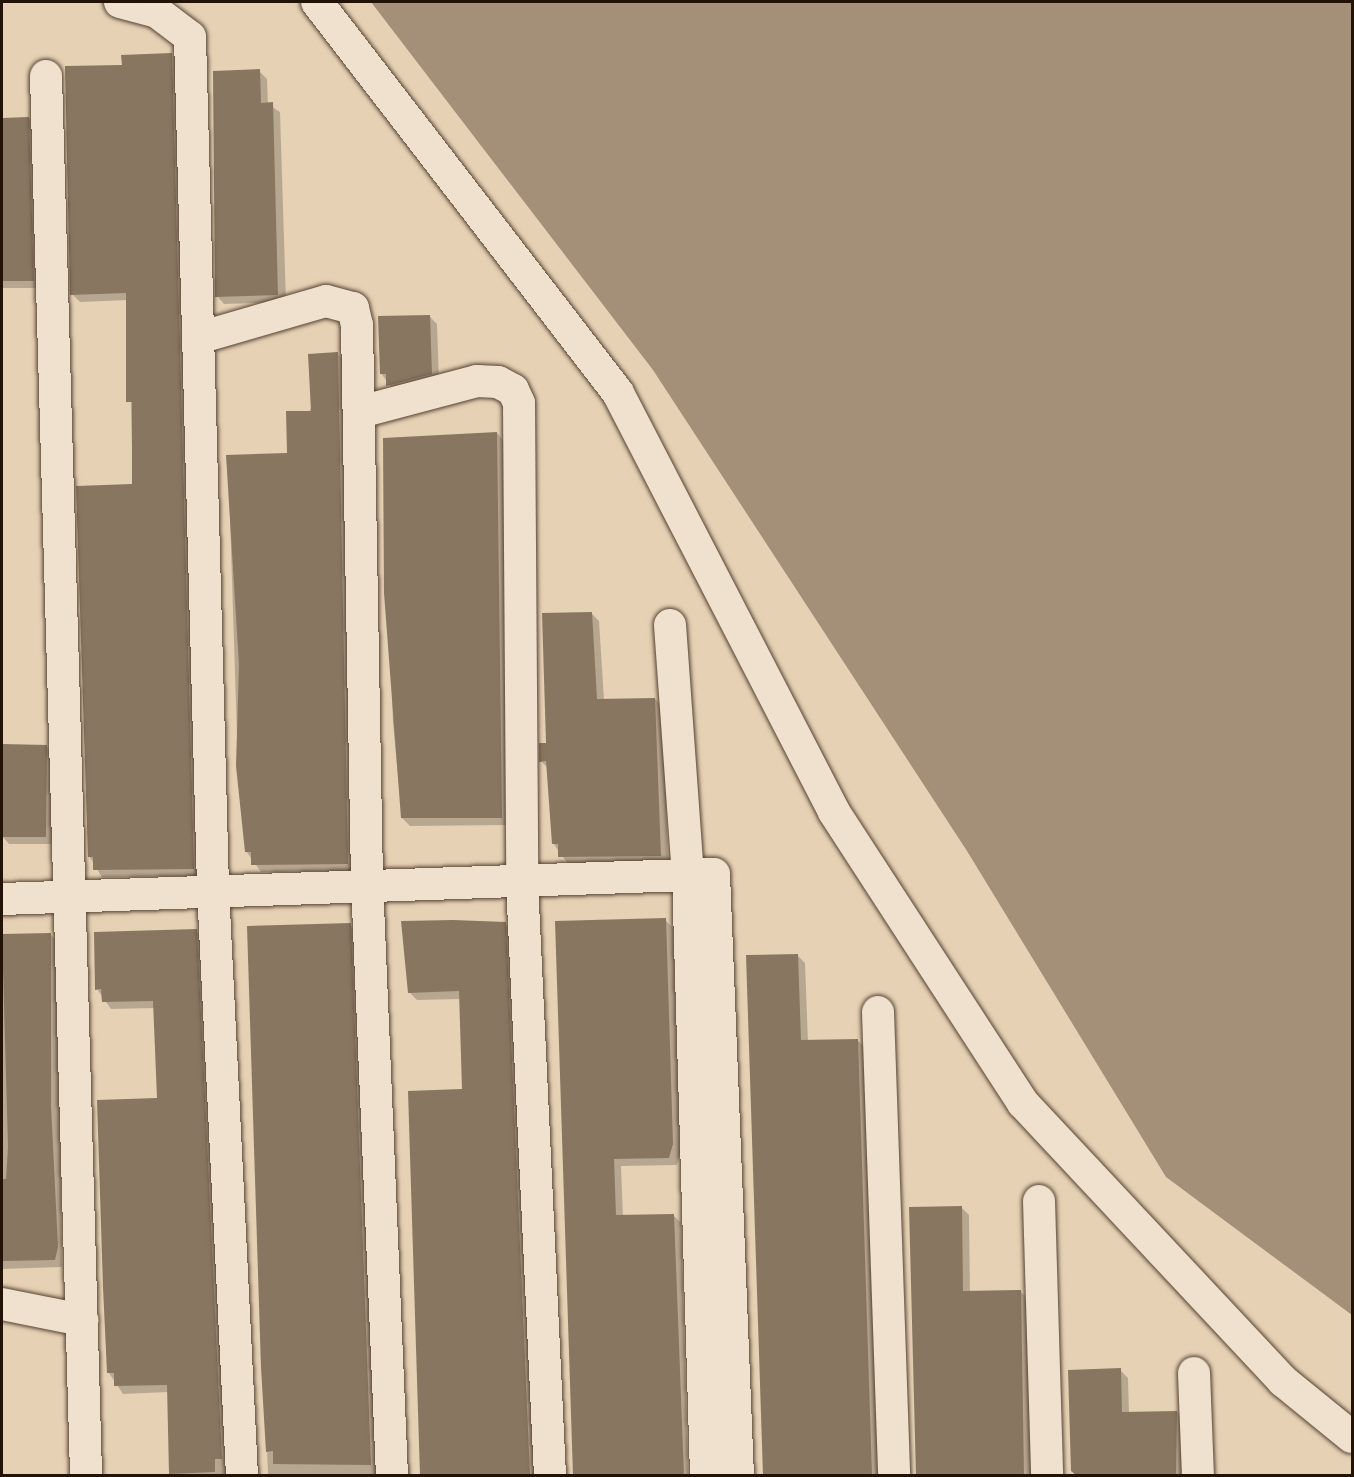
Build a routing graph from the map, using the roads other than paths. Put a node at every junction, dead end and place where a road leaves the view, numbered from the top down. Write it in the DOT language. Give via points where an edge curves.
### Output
graph roads {
  1 [pos="120,2"];
  2 [pos="317,2"];
  3 [pos="46,76"];
  4 [pos="202,337"];
  5 [pos="360,412"];
  6 [pos="670,625"];
  7 [pos="688,875"];
  8 [pos="367,882"];
  9 [pos="522,882"];
  10 [pos="213,889"];
  11 [pos="72,895"];
  12 [pos="2,899"];
  13 [pos="878,1012"];
  14 [pos="1039,1201"];
  15 [pos="2,1304"];
  16 [pos="82,1320"];
  17 [pos="1194,1374"];
  18 [pos="1353,1437"];
  19 [pos="86,1476"];
  20 [pos="242,1476"];
  21 [pos="392,1476"];
  22 [pos="550,1476"];
  23 [pos="706,1476"];
  24 [pos="738,1476"];
  25 [pos="894,1476"];
  26 [pos="1047,1476"];
  27 [pos="1198,1476"];
  1 -- 4 [label="street" via="157,12 190,37"];
  2 -- 18 [label="street" via="618,393 834,812 1023,1103 1283,1381"];
  3 -- 11 [label="street"];
  4 -- 5 [label="street" via="326,302 344,302 353,308 357,326"];
  4 -- 10 [label="street"];
  5 -- 8 [label="street"];
  5 -- 9 [label="street" via="477,381 506,386 519,403"];
  6 -- 7 [label="street"];
  7 -- 9 [label="street"];
  7 -- 23 [label="street"];
  7 -- 24 [label="street" via="714,874"];
  8 -- 9 [label="street"];
  8 -- 10 [label="street"];
  8 -- 21 [label="street"];
  9 -- 22 [label="street"];
  10 -- 11 [label="street"];
  10 -- 20 [label="street"];
  11 -- 12 [label="street"];
  11 -- 16 [label="street"];
  13 -- 25 [label="street"];
  14 -- 26 [label="street"];
  15 -- 16 [label="street"];
  16 -- 19 [label="street"];
  17 -- 27 [label="street"];
}
